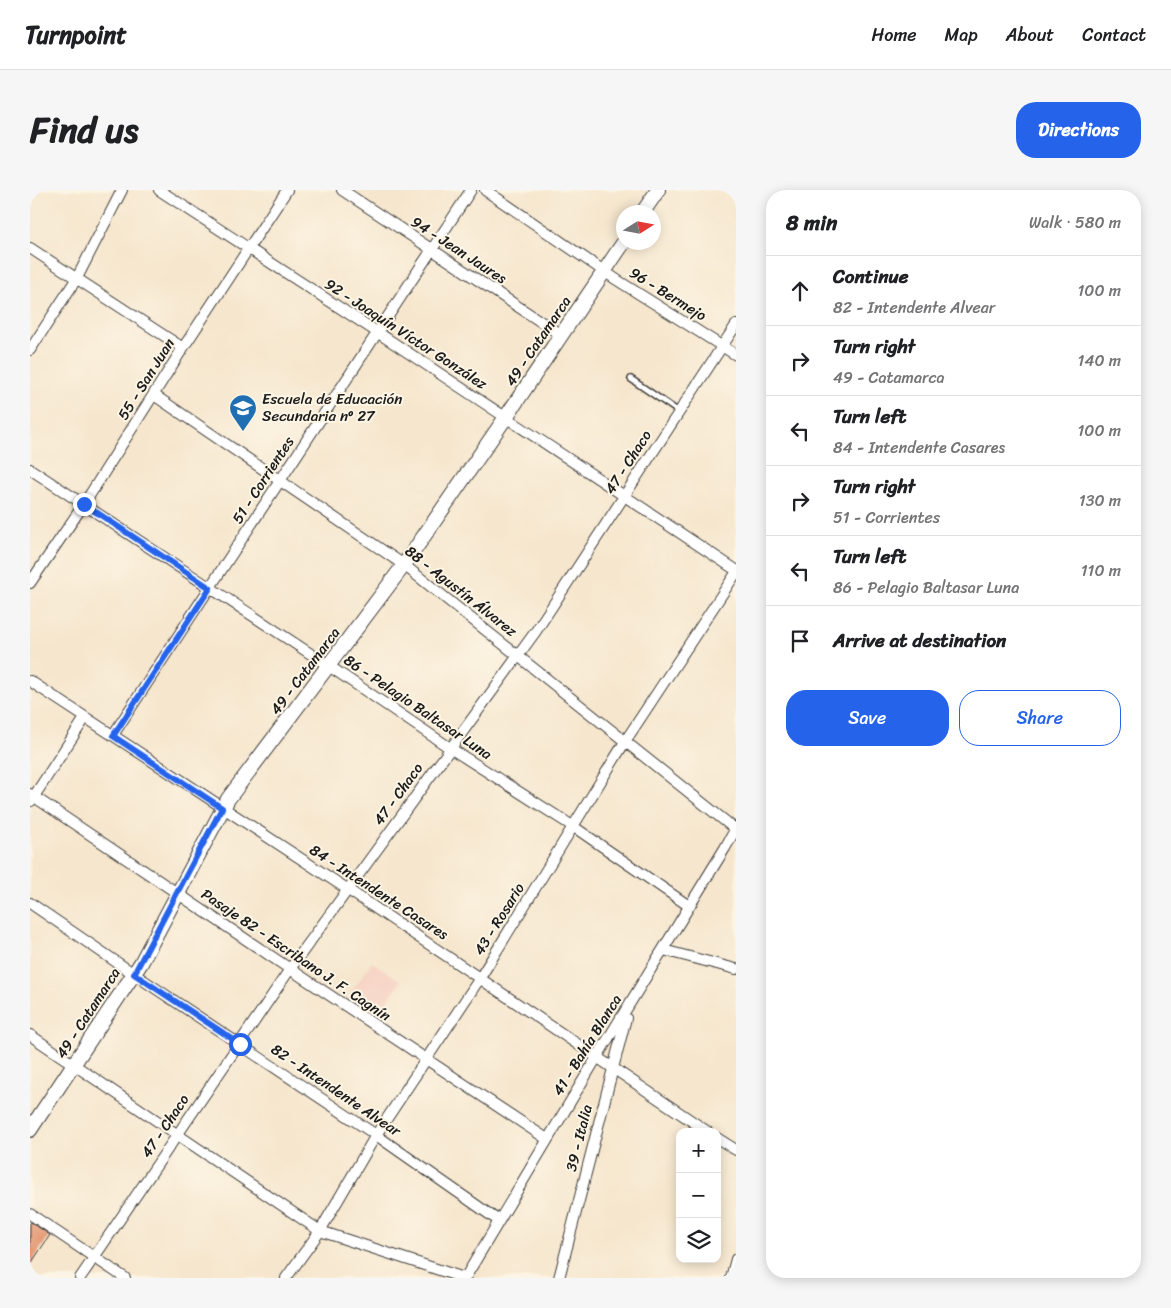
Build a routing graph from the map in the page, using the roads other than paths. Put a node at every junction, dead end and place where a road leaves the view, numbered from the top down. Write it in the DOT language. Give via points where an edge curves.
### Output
graph roads {
  1 [pos="122,190"];
  2 [pos="159,190"];
  3 [pos="287,190"];
  4 [pos="342,190"];
  5 [pos="471,190"];
  6 [pos="485,190"];
  7 [pos="658,190"];
  8 [pos="648,205"];
  9 [pos="30,248"];
  10 [pos="249,248"];
  11 [pos="432,250"];
  12 [pos="618,250"];
  13 [pos="604,271"];
  14 [pos="77,278"];
  15 [pos="736,325"];
  16 [pos="377,332"];
  17 [pos="560,335"];
  18 [pos="722,347"];
  19 [pos="183,348"];
  20 [pos="30,350"];
  21 [pos="736,355"];
  22 [pos="631,379"];
  23 [pos="154,395"];
  24 [pos="679,413"];
  25 [pos="506,417"];
  26 [pos="30,469"];
  27 [pos="281,480"];
  28 [pos="623,497"];
  29 [pos="84,504"];
  30 [pos="404,565"];
  31 [pos="736,572"];
  32 [pos="30,583"];
  33 [pos="210,588"];
  34 [pos="518,656"];
  35 [pos="329,666"];
  36 [pos="30,681"];
  37 [pos="85,718"];
  38 [pos="113,736"];
  39 [pos="626,740"];
  40 [pos="450,748"];
  41 [pos="31,797"];
  42 [pos="222,808"];
  43 [pos="574,827"];
  44 [pos="736,828"];
  45 [pos="733,842"];
  46 [pos="347,889"];
  47 [pos="178,893"];
  48 [pos="30,903"];
  49 [pos="689,906"];
  50 [pos="663,950"];
  51 [pos="290,969"];
  52 [pos="736,969"];
  53 [pos="134,974"];
  54 [pos="480,978"];
  55 [pos="629,1006"];
  56 [pos="30,1035"];
  57 [pos="240,1044"];
  58 [pos="597,1057"];
  59 [pos="426,1060"];
  60 [pos="74,1065"];
  61 [pos="612,1067"];
  62 [pos="702,1128"];
  63 [pos="30,1130"];
  64 [pos="177,1135"];
  65 [pos="376,1135"];
  66 [pos="547,1139"];
  67 [pos="721,1141"];
  68 [pos="736,1150"];
  69 [pos="30,1214"];
  70 [pos="499,1221"];
  71 [pos="320,1230"];
  72 [pos="94,1257"];
  73 [pos="736,1259"];
  74 [pos="80,1278"];
  75 [pos="126,1278"];
  76 [pos="286,1278"];
  77 [pos="465,1278"];
  78 [pos="559,1278"];
  79 [pos="731,1278"];
  1 -- 14 [label="street"];
  2 -- 10 [label="street, 92 - Joaquín Víctor González"];
  3 -- 10 [label="street, 55 - San Juan"];
  4 -- 11 [label="street, 94 - Jean Jaures"];
  5 -- 11 [label="street, 51 - Corrientes"];
  6 -- 13 [label="street, 96 - Bermejo"];
  7 -- 8 [label="street"];
  9 -- 14 [label="street"];
  10 -- 16 [label="street, 92 - Joaquín Víctor González"];
  10 -- 19 [label="street, 55 - San Juan"];
  11 -- 16 [label="street, 51 - Corrientes"];
  11 -- 17 [label="street, 94 - Jean Jaures"];
  12 -- 13 [label="street, 49 - Catamarca"];
  13 -- 17 [label="street, 49 - Catamarca"];
  13 -- 18 [label="street, 96 - Bermejo"];
  14 -- 19 [label="street"];
  14 -- 20 [label="street"];
  15 -- 18 [label="street, 47 - Chaco"];
  16 -- 25 [label="street, 92 - Joaquín Víctor González"];
  16 -- 27 [label="street, 51 - Corrientes"];
  17 -- 25 [label="street, 49 - Catamarca"];
  18 -- 21 [label="street, 96 - Bermejo"];
  18 -- 24 [label="street, 47 - Chaco"];
  19 -- 23 [label="street, 55 - San Juan"];
  22 -- 24 [label="lane"];
  23 -- 27 [label="street, 88 - Agustín Álvarez"];
  23 -- 29 [label="street, 55 - San Juan"];
  24 -- 28 [label="street, 47 - Chaco"];
  25 -- 28 [label="street, 92 - Joaquín Víctor González"];
  25 -- 30 [label="street, 49 - Catamarca"];
  26 -- 29 [label="street, 86 - Pelagio Baltasar Luna"];
  27 -- 30 [label="street, 88 - Agustín Álvarez"];
  27 -- 33 [label="street, 51 - Corrientes"];
  28 -- 31 [label="street, 92 - Joaquín Víctor González"];
  28 -- 34 [label="street, 47 - Chaco"];
  29 -- 32 [label="street, 55 - San Juan"];
  29 -- 33 [label="street, 86 - Pelagio Baltasar Luna"];
  30 -- 34 [label="street, 88 - Agustín Álvarez"];
  30 -- 35 [label="street, 49 - Catamarca"];
  31 -- 39 [label="street, 43 - Rosario"];
  33 -- 35 [label="street, 86 - Pelagio Baltasar Luna"];
  33 -- 38 [label="street, 51 - Corrientes"];
  34 -- 39 [label="street, 88 - Agustín Álvarez"];
  34 -- 40 [label="street, 47 - Chaco"];
  35 -- 40 [label="street, 86 - Pelagio Baltasar Luna"];
  35 -- 42 [label="street, 49 - Catamarca"];
  36 -- 37 [label="street, 84 - Intendente Casares"];
  37 -- 38 [label="street, 84 - Intendente Casares"];
  37 -- 41 [label="street"];
  38 -- 42 [label="street, 84 - Intendente Casares"];
  39 -- 43 [label="street, 43 - Rosario"];
  39 -- 44 [label="street, 88 - Agustín Álvarez"];
  40 -- 43 [label="street, 86 - Pelagio Baltasar Luna"];
  40 -- 46 [label="street, 47 - Chaco"];
  41 -- 47 [label="street, Pasaje 82 - Escribano J. F. Cagnín"];
  42 -- 46 [label="street, 84 - Intendente Casares"];
  42 -- 47 [label="street, 49 - Catamarca"];
  43 -- 49 [label="street, 86 - Pelagio Baltasar Luna"];
  43 -- 54 [label="street, 43 - Rosario"];
  44 -- 45 [label="street, 41 - Bahía Blanca"];
  45 -- 49 [label="street, 41 - Bahía Blanca"];
  46 -- 51 [label="street, 47 - Chaco"];
  46 -- 54 [label="street, 84 - Intendente Casares"];
  47 -- 51 [label="street, Pasaje 82 - Escribano J. F. Cagnín"];
  47 -- 53 [label="street, 49 - Catamarca"];
  48 -- 53 [label="street, 82 - Intendente Alvear"];
  49 -- 50 [label="street, 41 - Bahía Blanca"];
  50 -- 52 [label="street"];
  50 -- 55 [label="street, 41 - Bahía Blanca"];
  51 -- 57 [label="street, 47 - Chaco"];
  51 -- 59 [label="street, Pasaje 82 - Escribano J. F. Cagnín"];
  53 -- 57 [label="street, 82 - Intendente Alvear"];
  53 -- 60 [label="street, 49 - Catamarca"];
  54 -- 58 [label="street, 84 - Intendente Casares"];
  54 -- 59 [label="street, 43 - Rosario"];
  55 -- 58 [label="street, 41 - Bahía Blanca"];
  55 -- 61 [label="street, 39 - Italia"];
  56 -- 60 [label="street"];
  57 -- 64 [label="street, 47 - Chaco"];
  57 -- 65 [label="street, 82 - Intendente Alvear"];
  58 -- 61 [label="street, 84 - Intendente Casares"];
  58 -- 66 [label="street, 41 - Bahía Blanca"];
  59 -- 65 [label="street, 43 - Rosario"];
  59 -- 66 [label="street, Pasaje 82 - Escribano J. F. Cagnín"];
  60 -- 63 [label="street, 49 - Catamarca"];
  60 -- 64 [label="street"];
  61 -- 62 [label="street, 84 - Intendente Casares"];
  61 -- 78 [label="street, 39 - Italia"];
  64 -- 71 [label="street"];
  64 -- 72 [label="street, 47 - Chaco"];
  65 -- 70 [label="street, 82 - Intendente Alvear"];
  65 -- 71 [label="street, 43 - Rosario"];
  66 -- 70 [label="street, 41 - Bahía Blanca"];
  67 -- 68 [label="street"];
  69 -- 72 [label="street"];
  70 -- 77 [label="street, 41 - Bahía Blanca"];
  71 -- 76 [label="street, 43 - Rosario"];
  71 -- 77 [label="street"];
  72 -- 74 [label="street, 47 - Chaco"];
  72 -- 75 [label="street"];
  73 -- 79 [label="street"];
}
